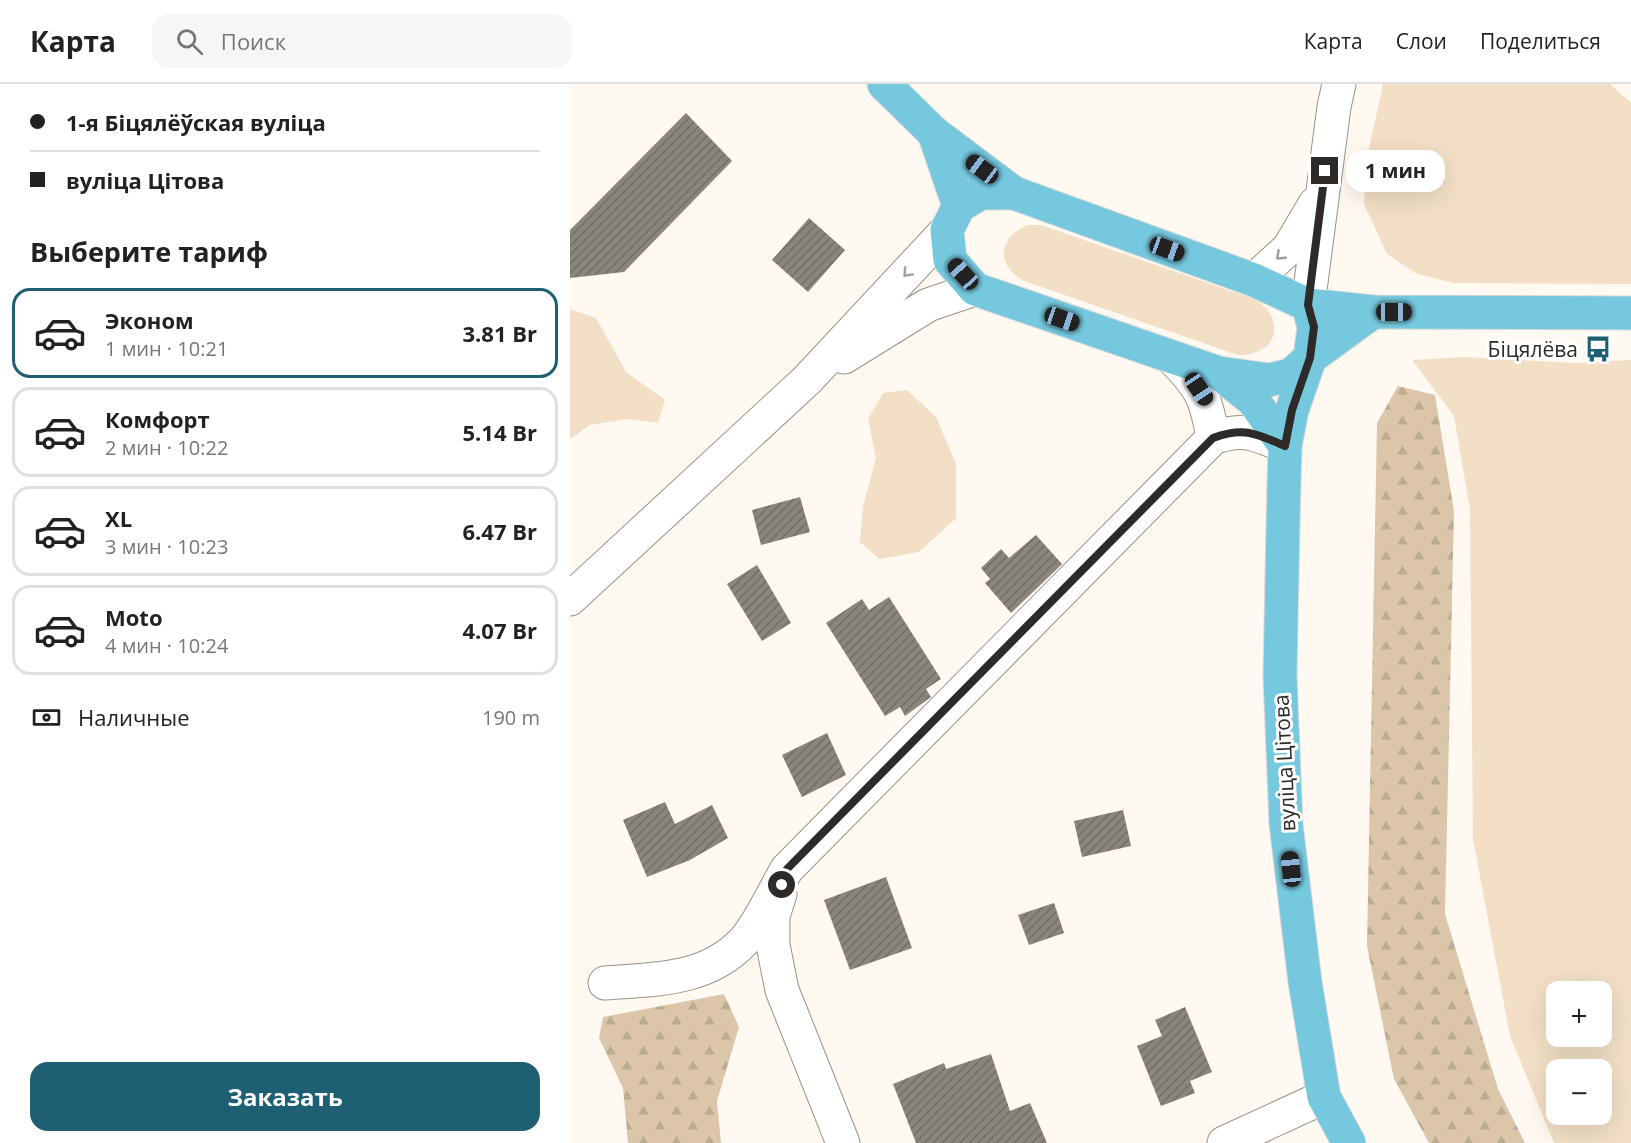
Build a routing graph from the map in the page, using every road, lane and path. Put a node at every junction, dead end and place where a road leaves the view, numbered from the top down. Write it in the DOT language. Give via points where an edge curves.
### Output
graph roads {
  1 [pos="884,84"];
  2 [pos="1340,84"];
  3 [pos="934,133"];
  4 [pos="1322,192"];
  5 [pos="1014,193"];
  6 [pos="953,218"];
  7 [pos="1254,280"];
  8 [pos="975,289"];
  9 [pos="1308,305"];
  10 [pos="1373,312"];
  11 [pos="1631,314"];
  12 [pos="1171,357"];
  13 [pos="1310,358"];
  14 [pos="1219,373"];
  15 [pos="807,380"];
  16 [pos="1213,438"];
  17 [pos="1285,446"];
  18 [pos="570,599"];
  19 [pos="787,869"];
  20 [pos="605,983"];
  21 [pos="1324,1097"];
  22 [pos="843,1143"];
  23 [pos="1224,1143"];
  24 [pos="1349,1143"];
  1 -- 3 [label="main road"];
  2 -- 4 [label="street"];
  3 -- 5 [label="main road"];
  3 -- 6 [label="main road"];
  4 -- 7 [label="street, one-way" via="1289,248"];
  4 -- 9 [label="street"];
  5 -- 6 [label="main road" via="981,193"];
  5 -- 7 [label="main road"];
  6 -- 8 [label="main road" via="950,260"];
  6 -- 15 [label="street, one-way"];
  7 -- 9 [label="main road"];
  8 -- 12 [label="main road"];
  8 -- 15 [label="street" via="928,305"];
  9 -- 10 [label="main road"];
  9 -- 13 [label="main road, вуліца Цітова" via="1314,327"];
  10 -- 11 [label="main road"];
  10 -- 13 [label="main road"];
  12 -- 14 [label="main road"];
  12 -- 16 [label="street" via="1207,401"];
  13 -- 14 [label="main road" via="1291,375 1269,380"];
  13 -- 17 [label="main road, вуліца Цітова" via="1292,410"];
  14 -- 17 [label="main road" via="1253,399"];
  15 -- 18 [label="street"];
  16 -- 17 [label="street" via="1235,430"];
  16 -- 19 [label="street"];
  17 -- 21 [label="main road, вуліца Цітова" via="1280,676 1286,824"];
  19 -- 20 [label="street" via="744,941 705,970 668,978"];
  19 -- 22 [label="street" via="773,916 773,945 780,979"];
  21 -- 23 [label="street"];
  21 -- 24 [label="main road, вуліца Цітова"];
}
